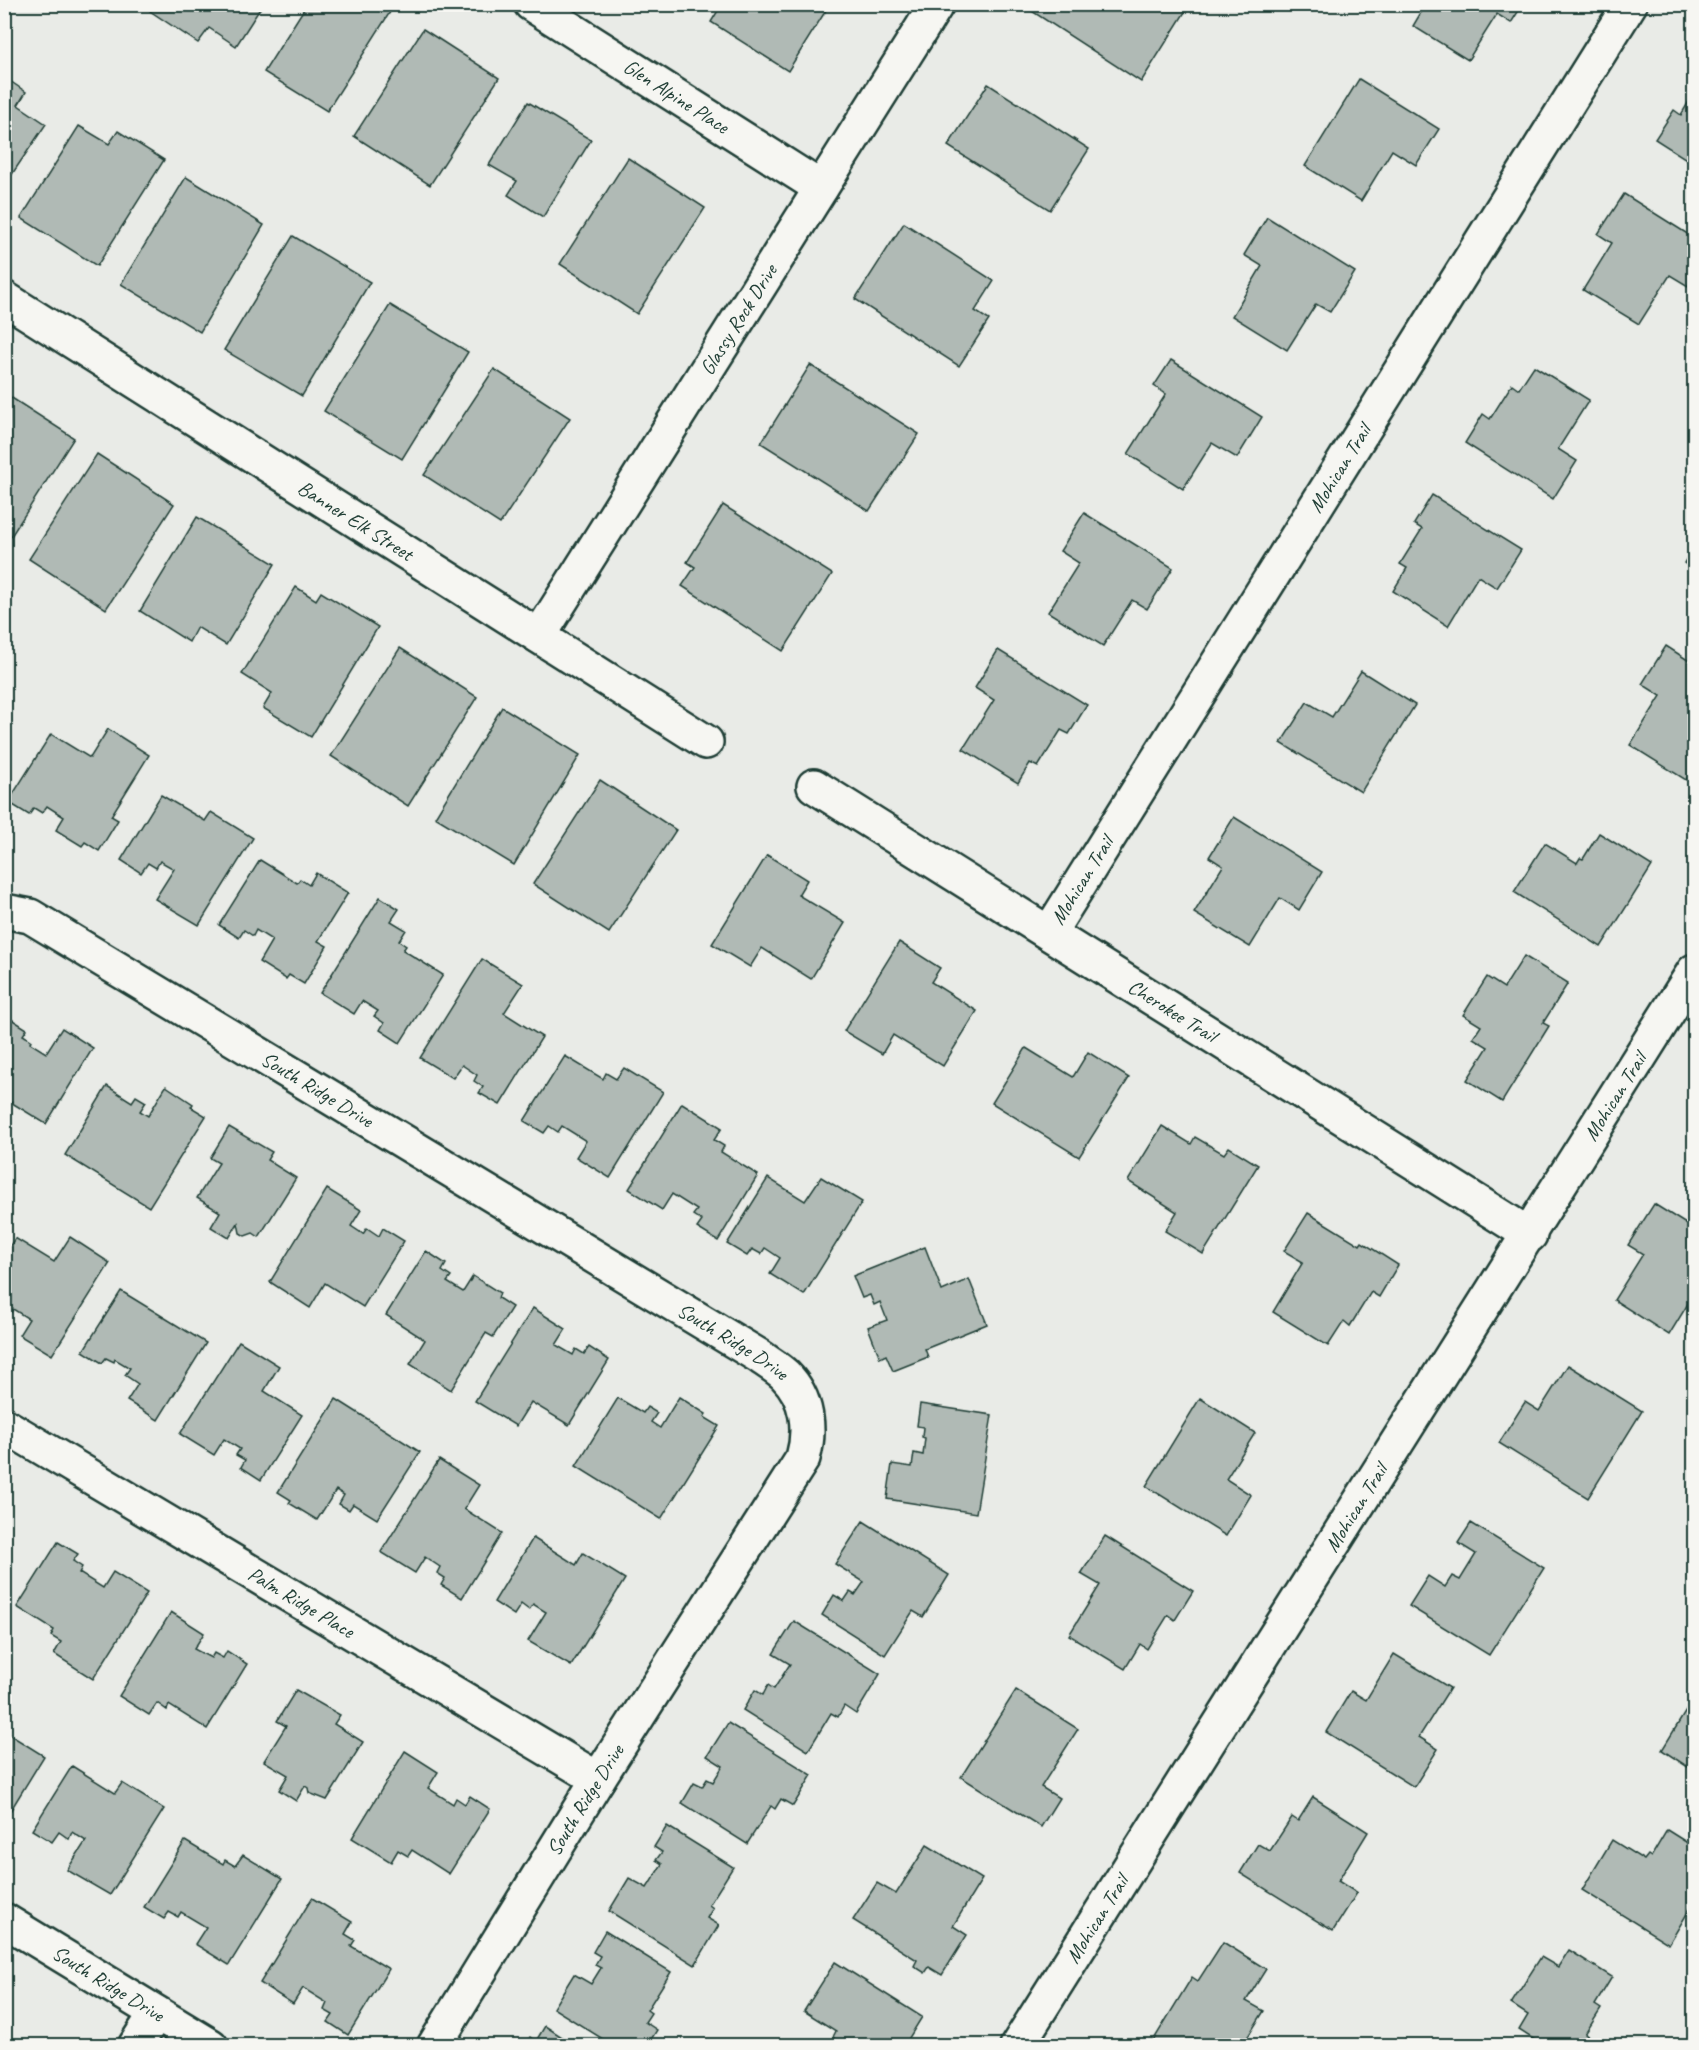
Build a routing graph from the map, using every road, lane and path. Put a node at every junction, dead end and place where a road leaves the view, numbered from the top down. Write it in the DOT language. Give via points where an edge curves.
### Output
graph roads {
  1 [pos="531,4"];
  2 [pos="937,4"];
  3 [pos="1630,4"];
  4 [pos="821,188"];
  5 [pos="4,298"];
  6 [pos="539,636"];
  7 [pos="706,742"];
  8 [pos="814,786"];
  9 [pos="4,911"];
  10 [pos="1049,933"];
  11 [pos="1695,971"];
  12 [pos="1530,1235"];
  13 [pos="9,1437"];
  14 [pos="598,1779"];
  15 [pos="4,1920"];
  16 [pos="156,2013"];
  17 [pos="135,2046"];
  18 [pos="211,2046"];
  19 [pos="434,2046"];
  20 [pos="1017,2046"];
  1 -- 4 [label="street, Glen Alpine Place"];
  2 -- 4 [label="street, Glassy Rock Drive"];
  3 -- 10 [label="street, Mohican Trail"];
  4 -- 6 [label="street, Glassy Rock Drive"];
  5 -- 6 [label="street, Banner Elk Street"];
  6 -- 7 [label="street, Banner Elk Street"];
  8 -- 10 [label="street, Cherokee Trail"];
  9 -- 14 [label="street, South Ridge Drive" via="30,916 786,1375 798,1393 808,1424 803,1458"];
  10 -- 12 [label="street, Cherokee Trail"];
  11 -- 12 [label="street, Mohican Trail"];
  12 -- 20 [label="street, Mohican Trail"];
  13 -- 14 [label="street, Palm Ridge Place"];
  14 -- 19 [label="street, South Ridge Drive"];
  15 -- 16 [label="street, South Ridge Drive"];
  16 -- 17 [label="street"];
  16 -- 18 [label="street, South Ridge Drive"];
}
